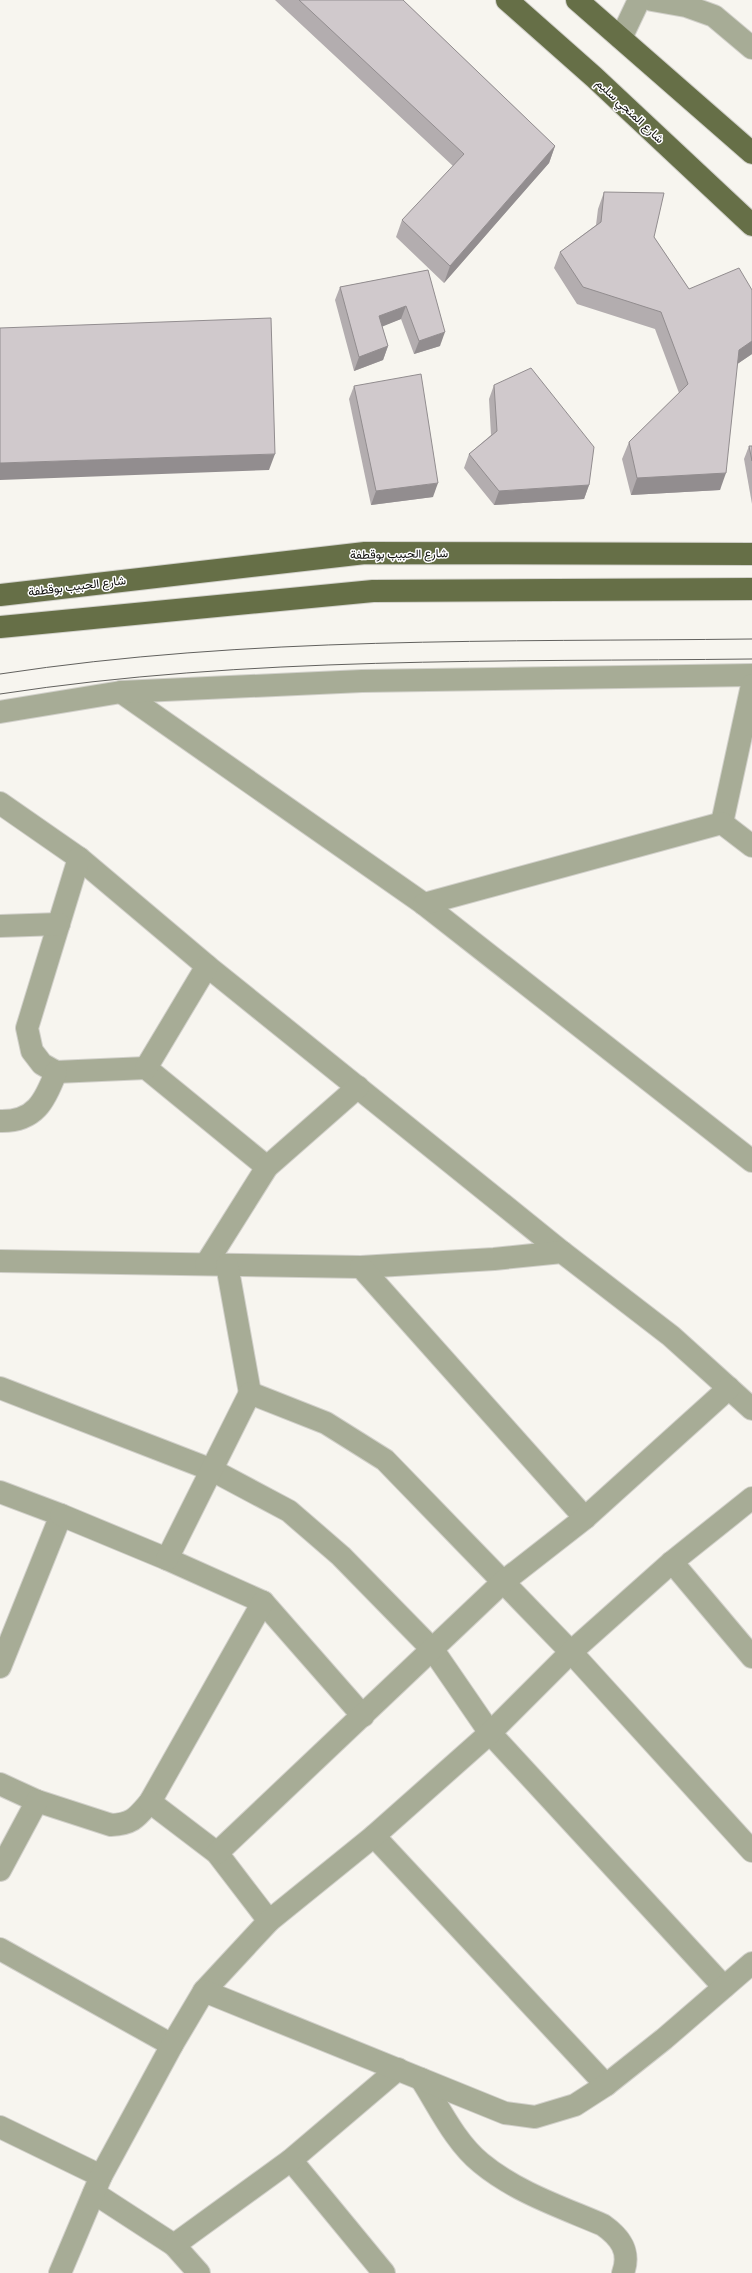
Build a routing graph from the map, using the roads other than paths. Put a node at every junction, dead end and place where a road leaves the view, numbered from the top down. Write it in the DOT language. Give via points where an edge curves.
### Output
graph roads {
  1 [pos="507,0"];
  2 [pos="577,0"];
  3 [pos="639,0"];
  4 [pos="652,0"];
  5 [pos="621,38"];
  6 [pos="752,48"];
  7 [pos="752,150"];
  8 [pos="752,225"];
  9 [pos="752,554"];
  10 [pos="752,589"];
  11 [pos="0,595"];
  12 [pos="0,627"];
  13 [pos="752,675"];
  14 [pos="752,685"];
  15 [pos="121,692"];
  16 [pos="0,712"];
  17 [pos="0,803"];
  18 [pos="722,823"];
  19 [pos="752,846"];
  20 [pos="79,858"];
  21 [pos="424,904"];
  22 [pos="59,924"];
  23 [pos="0,926"];
  24 [pos="207,966"];
  25 [pos="146,1068"];
  26 [pos="56,1072"];
  27 [pos="358,1087"];
  28 [pos="0,1121"];
  29 [pos="752,1161"];
  30 [pos="267,1167"];
  31 [pos="562,1252"];
  32 [pos="0,1261"];
  33 [pos="217,1264"];
  34 [pos="361,1267"];
  35 [pos="0,1388"];
  36 [pos="729,1388"];
  37 [pos="250,1393"];
  38 [pos="752,1409"];
  39 [pos="212,1470"];
  40 [pos="0,1492"];
  41 [pos="752,1498"];
  42 [pos="61,1515"];
  43 [pos="585,1518"];
  44 [pos="167,1559"];
  45 [pos="672,1562"];
  46 [pos="503,1582"];
  47 [pos="263,1602"];
  48 [pos="433,1650"];
  49 [pos="571,1652"];
  50 [pos="752,1656"];
  51 [pos="0,1667"];
  52 [pos="363,1716"];
  53 [pos="490,1733"];
  54 [pos="0,1784"];
  55 [pos="37,1800"];
  56 [pos="150,1802"];
  57 [pos="374,1836"];
  58 [pos="752,1851"];
  59 [pos="216,1853"];
  60 [pos="0,1870"];
  61 [pos="269,1921"];
  62 [pos="0,1949"];
  63 [pos="752,1963"];
  64 [pos="724,1987"];
  65 [pos="204,1991"];
  66 [pos="172,2045"];
  67 [pos="398,2069"];
  68 [pos="421,2079"];
  69 [pos="606,2085"];
  70 [pos="0,2127"];
  71 [pos="291,2160"];
  72 [pos="97,2184"];
  73 [pos="174,2245"];
  74 [pos="60,2273"];
  75 [pos="199,2273"];
  76 [pos="384,2273"];
  77 [pos="623,2273"];
  1 -- 8 [label="main road, شارع المنجي سليم" via="594,77"];
  2 -- 5 [label="main road"];
  3 -- 5 [label="street"];
  4 -- 6 [label="street" via="686,6 714,16"];
  5 -- 7 [label="main road"];
  9 -- 11 [label="main road, شارع الحبيب بوقطفة" via="365,552"];
  10 -- 12 [label="main road" via="373,591"];
  13 -- 15 [label="street" via="362,681"];
  14 -- 18 [label="street"];
  15 -- 16 [label="street"];
  15 -- 21 [label="street"];
  17 -- 20 [label="street"];
  18 -- 19 [label="street"];
  18 -- 21 [label="street"];
  20 -- 22 [label="street"];
  20 -- 24 [label="street"];
  21 -- 29 [label="street"];
  22 -- 23 [label="street"];
  22 -- 26 [label="street" via="27,1028 32,1051 42,1064"];
  24 -- 25 [label="street"];
  24 -- 27 [label="street"];
  25 -- 26 [label="street"];
  25 -- 30 [label="street"];
  26 -- 28 [label="street" via="47,1095 32,1114 14,1122"];
  27 -- 30 [label="street"];
  27 -- 31 [label="street"];
  30 -- 33 [label="street"];
  31 -- 34 [label="street"];
  31 -- 36 [label="street" via="671,1336"];
  32 -- 33 [label="street"];
  33 -- 34 [label="street"];
  33 -- 37 [label="street"];
  34 -- 43 [label="street"];
  35 -- 39 [label="street"];
  36 -- 38 [label="street"];
  36 -- 43 [label="street"];
  37 -- 39 [label="street"];
  37 -- 46 [label="street" via="326,1423 386,1460"];
  39 -- 44 [label="street"];
  39 -- 48 [label="street" via="289,1511 341,1556"];
  40 -- 42 [label="street"];
  41 -- 45 [label="street"];
  42 -- 44 [label="street"];
  42 -- 51 [label="street"];
  43 -- 46 [label="street"];
  44 -- 47 [label="street"];
  45 -- 49 [label="street"];
  45 -- 50 [label="street"];
  46 -- 48 [label="street"];
  46 -- 49 [label="street"];
  47 -- 52 [label="street"];
  47 -- 56 [label="street"];
  48 -- 52 [label="street"];
  48 -- 53 [label="street"];
  49 -- 53 [label="street"];
  49 -- 58 [label="street"];
  52 -- 59 [label="street"];
  53 -- 57 [label="street"];
  53 -- 64 [label="street"];
  54 -- 55 [label="street"];
  55 -- 56 [label="street" via="111,1825 124,1825 135,1819"];
  55 -- 60 [label="street"];
  56 -- 59 [label="street"];
  57 -- 61 [label="street"];
  57 -- 69 [label="street"];
  59 -- 61 [label="street"];
  61 -- 65 [label="street"];
  62 -- 66 [label="street"];
  63 -- 64 [label="street"];
  64 -- 69 [label="street"];
  65 -- 66 [label="street"];
  65 -- 67 [label="street"];
  66 -- 72 [label="street"];
  67 -- 68 [label="street"];
  67 -- 71 [label="street"];
  68 -- 69 [label="street" via="505,2114 535,2117 575,2105"];
  68 -- 77 [label="street" via="457,2136 480,2162 512,2185 603,2224 615,2234 623,2244 626,2258"];
  70 -- 72 [label="street"];
  71 -- 73 [label="street"];
  71 -- 76 [label="street"];
  72 -- 73 [label="street"];
  72 -- 74 [label="street"];
  73 -- 75 [label="street"];
}
